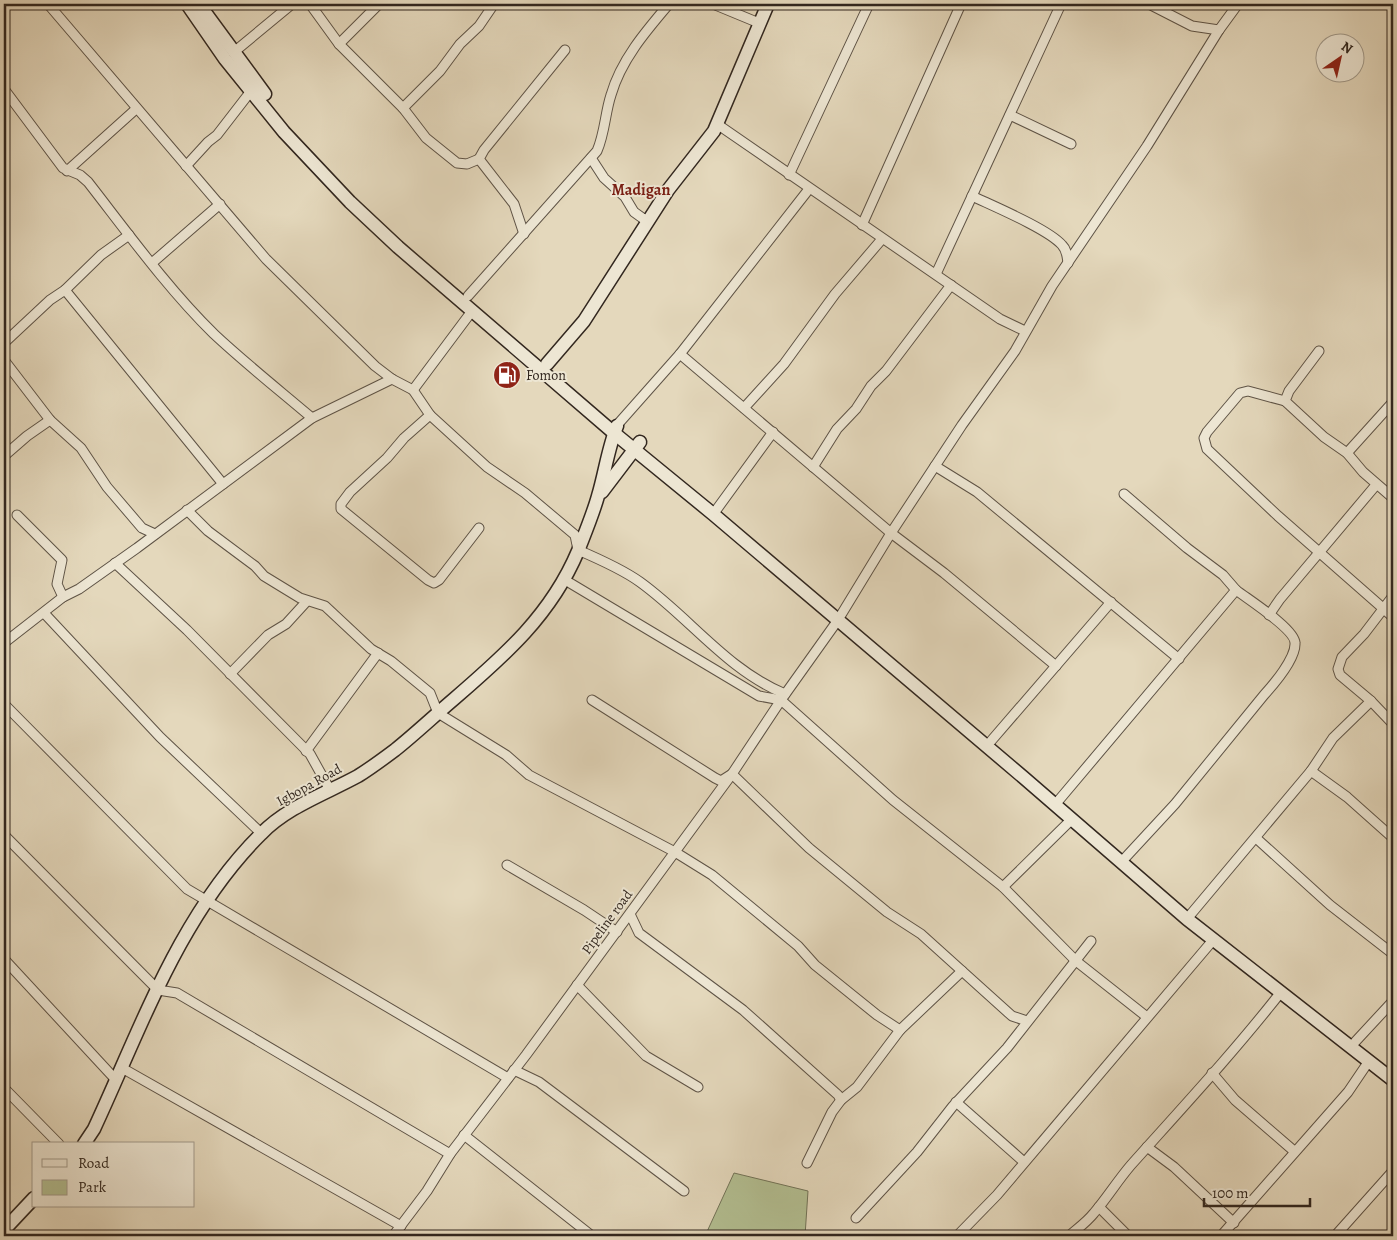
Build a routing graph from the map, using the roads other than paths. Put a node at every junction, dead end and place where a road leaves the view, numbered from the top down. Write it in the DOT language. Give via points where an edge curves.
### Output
graph roads {
  1 [pos="48,4"];
  2 [pos="188,4"];
  3 [pos="199,4"];
  4 [pos="292,4"];
  5 [pos="310,4"];
  6 [pos="379,4"];
  7 [pos="494,4"];
  8 [pos="669,4"];
  9 [pos="714,4"];
  10 [pos="768,4"];
  11 [pos="869,4"];
  12 [pos="961,4"];
  13 [pos="1061,4"];
  14 [pos="1149,4"];
  15 [pos="1238,4"];
  16 [pos="759,23"];
  17 [pos="1219,30"];
  18 [pos="339,44"];
  19 [pos="565,50"];
  20 [pos="234,52"];
  21 [pos="4,89"];
  22 [pos="251,91"];
  23 [pos="403,108"];
  24 [pos="136,109"];
  25 [pos="1010,115"];
  26 [pos="717,124"];
  27 [pos="1072,144"];
  28 [pos="591,158"];
  29 [pos="479,159"];
  30 [pos="186,166"];
  31 [pos="67,171"];
  32 [pos="789,175"];
  33 [pos="809,189"];
  34 [pos="972,196"];
  35 [pos="220,204"];
  36 [pos="648,222"];
  37 [pos="862,225"];
  38 [pos="524,234"];
  39 [pos="129,235"];
  40 [pos="882,239"];
  41 [pos="152,263"];
  42 [pos="1068,263"];
  43 [pos="936,274"];
  44 [pos="951,285"];
  45 [pos="65,290"];
  46 [pos="468,296"];
  47 [pos="472,311"];
  48 [pos="1025,331"];
  49 [pos="4,343"];
  50 [pos="1319,351"];
  51 [pos="680,354"];
  52 [pos="4,360"];
  53 [pos="547,364"];
  54 [pos="392,379"];
  55 [pos="413,390"];
  56 [pos="1285,401"];
  57 [pos="1393,402"];
  58 [pos="744,408"];
  59 [pos="430,415"];
  60 [pos="312,418"];
  61 [pos="50,420"];
  62 [pos="616,428"];
  63 [pos="772,432"];
  64 [pos="637,445"];
  65 [pos="1347,453"];
  66 [pos="4,456"];
  67 [pos="936,466"];
  68 [pos="813,467"];
  69 [pos="222,484"];
  70 [pos="1376,484"];
  71 [pos="1124,494"];
  72 [pos="598,497"];
  73 [pos="1393,498"];
  74 [pos="717,509"];
  75 [pos="187,510"];
  76 [pos="18,515"];
  77 [pos="479,528"];
  78 [pos="891,533"];
  79 [pos="155,534"];
  80 [pos="578,550"];
  81 [pos="1321,552"];
  82 [pos="115,563"];
  83 [pos="565,580"];
  84 [pos="1236,590"];
  85 [pos="1393,596"];
  86 [pos="63,597"];
  87 [pos="307,601"];
  88 [pos="1111,602"];
  89 [pos="1384,608"];
  90 [pos="44,613"];
  91 [pos="1269,615"];
  92 [pos="839,617"];
  93 [pos="1393,617"];
  94 [pos="4,644"];
  95 [pos="378,653"];
  96 [pos="1179,659"];
  97 [pos="1056,666"];
  98 [pos="230,674"];
  99 [pos="783,697"];
  100 [pos="592,700"];
  101 [pos="1371,701"];
  102 [pos="4,704"];
  103 [pos="438,713"];
  104 [pos="1393,724"];
  105 [pos="991,742"];
  106 [pos="306,751"];
  107 [pos="1311,771"];
  108 [pos="732,774"];
  109 [pos="330,790"];
  110 [pos="1059,800"];
  111 [pos="1071,820"];
  112 [pos="261,833"];
  113 [pos="4,835"];
  114 [pos="1256,838"];
  115 [pos="1393,838"];
  116 [pos="675,852"];
  117 [pos="1124,858"];
  118 [pos="506,865"];
  119 [pos="1003,887"];
  120 [pos="206,901"];
  121 [pos="630,914"];
  122 [pos="1191,914"];
  123 [pos="616,932"];
  124 [pos="1214,939"];
  125 [pos="1091,941"];
  126 [pos="1393,954"];
  127 [pos="4,959"];
  128 [pos="1076,961"];
  129 [pos="962,971"];
  130 [pos="578,985"];
  131 [pos="158,990"];
  132 [pos="1281,992"];
  133 [pos="1393,1001"];
  134 [pos="1147,1018"];
  135 [pos="1026,1021"];
  136 [pos="900,1030"];
  137 [pos="1355,1042"];
  138 [pos="1369,1061"];
  139 [pos="514,1070"];
  140 [pos="1393,1072"];
  141 [pos="1212,1073"];
  142 [pos="119,1074"];
  143 [pos="508,1078"];
  144 [pos="1393,1080"];
  145 [pos="698,1087"];
  146 [pos="4,1088"];
  147 [pos="840,1100"];
  148 [pos="956,1102"];
  149 [pos="464,1135"];
  150 [pos="57,1142"];
  151 [pos="85,1142"];
  152 [pos="1147,1147"];
  153 [pos="1294,1151"];
  154 [pos="450,1154"];
  155 [pos="1024,1162"];
  156 [pos="807,1163"];
  157 [pos="1393,1170"];
  158 [pos="684,1191"];
  159 [pos="32,1200"];
  160 [pos="1099,1207"];
  161 [pos="856,1218"];
  162 [pos="1234,1223"];
  163 [pos="402,1226"];
  164 [pos="4,1230"];
  165 [pos="393,1236"];
  166 [pos="592,1236"];
  167 [pos="957,1236"];
  168 [pos="1069,1236"];
  169 [pos="1128,1236"];
  170 [pos="1221,1236"];
  171 [pos="1335,1236"];
  1 -- 24 [label="street"];
  2 -- 22 [label="main road"];
  3 -- 20 [label="main road"];
  4 -- 20 [label="street"];
  5 -- 18 [label="street"];
  6 -- 18 [label="street"];
  7 -- 23 [label="street" via="440,71"];
  8 -- 28 [label="street" via="642,35 620,72 611,94 601,142"];
  9 -- 16 [label="street"];
  10 -- 16 [label="main road"];
  11 -- 32 [label="street"];
  12 -- 37 [label="street"];
  13 -- 25 [label="street"];
  14 -- 17 [label="street" via="1192,26"];
  15 -- 17 [label="street, Pipeline road"];
  16 -- 26 [label="main road"];
  17 -- 42 [label="street, Pipeline road" via="1147,146"];
  18 -- 23 [label="street"];
  19 -- 29 [label="street"];
  20 -- 46 [label="main road" via="290,127 356,196"];
  21 -- 31 [label="street"];
  22 -- 30 [label="street" via="216,136"];
  22 -- 47 [label="main road" via="284,132 350,202"];
  23 -- 29 [label="street" via="426,138 457,163 467,164"];
  24 -- 30 [label="street"];
  24 -- 31 [label="street"];
  25 -- 27 [label="street"];
  25 -- 34 [label="street"];
  26 -- 32 [label="street"];
  26 -- 36 [label="main road"];
  28 -- 36 [label="street" via="604,178 625,196 634,212"];
  28 -- 38 [label="street"];
  29 -- 38 [label="street" via="514,204"];
  30 -- 35 [label="street"];
  31 -- 39 [label="street" via="80,174 88,182"];
  32 -- 33 [label="street"];
  33 -- 37 [label="street"];
  33 -- 51 [label="street"];
  34 -- 42 [label="street" via="1056,240 1066,252"];
  34 -- 43 [label="street"];
  35 -- 41 [label="street"];
  35 -- 54 [label="street" via="266,259"];
  36 -- 53 [label="main road" via="584,321"];
  37 -- 40 [label="street"];
  38 -- 46 [label="street"];
  39 -- 41 [label="street"];
  39 -- 45 [label="street" via="101,255"];
  40 -- 43 [label="street"];
  40 -- 58 [label="street" via="835,294 784,364"];
  41 -- 60 [label="street" via="214,334"];
  42 -- 48 [label="street, Pipeline road"];
  43 -- 44 [label="street"];
  44 -- 48 [label="street" via="1010,326"];
  44 -- 68 [label="street" via="837,429"];
  45 -- 49 [label="street"];
  45 -- 69 [label="street"];
  46 -- 53 [label="main road"];
  47 -- 55 [label="street"];
  47 -- 62 [label="main road"];
  48 -- 67 [label="street, Pipeline road" via="1015,351"];
  50 -- 56 [label="street"];
  51 -- 58 [label="street"];
  51 -- 62 [label="street"];
  52 -- 61 [label="street"];
  53 -- 62 [label="main road"];
  54 -- 55 [label="street"];
  54 -- 60 [label="street"];
  55 -- 59 [label="street"];
  56 -- 65 [label="street" via="1302,419"];
  56 -- 81 [label="street" via="1248,391 1240,393 1207,432 1204,443 1278,516"];
  57 -- 65 [label="street"];
  58 -- 63 [label="street"];
  59 -- 77 [label="street" via="350,492 341,508 434,583"];
  59 -- 80 [label="street" via="488,467 575,535"];
  60 -- 69 [label="street"];
  61 -- 66 [label="street"];
  61 -- 79 [label="street" via="80,448 107,487 142,528"];
  62 -- 64 [label="main road"];
  62 -- 72 [label="main road"];
  63 -- 68 [label="street"];
  63 -- 74 [label="street"];
  64 -- 72 [label="main road"];
  64 -- 74 [label="main road"];
  64 -- 92 [label="main road"];
  65 -- 70 [label="street"];
  67 -- 78 [label="street, Pipeline road"];
  67 -- 88 [label="street" via="977,492"];
  68 -- 78 [label="street"];
  69 -- 75 [label="street"];
  70 -- 73 [label="street"];
  70 -- 81 [label="street"];
  71 -- 84 [label="street" via="1223,575"];
  72 -- 80 [label="main road, Igbopa Road"];
  74 -- 92 [label="main road"];
  75 -- 79 [label="street"];
  75 -- 87 [label="street" via="264,576"];
  76 -- 86 [label="street" via="62,560 58,584"];
  78 -- 92 [label="street, Pipeline road"];
  78 -- 97 [label="street"];
  79 -- 82 [label="street"];
  80 -- 83 [label="main road, Igbopa Road"];
  80 -- 99 [label="street" via="640,582 740,669"];
  81 -- 89 [label="street"];
  81 -- 91 [label="street"];
  82 -- 86 [label="street" via="79,590"];
  82 -- 98 [label="street"];
  83 -- 99 [label="street" via="759,696"];
  83 -- 103 [label="main road, Igbopa Road" via="531,628"];
  84 -- 91 [label="street"];
  84 -- 96 [label="street"];
  85 -- 89 [label="street"];
  86 -- 90 [label="street"];
  87 -- 95 [label="street" via="325,606"];
  87 -- 98 [label="street"];
  88 -- 96 [label="street"];
  88 -- 97 [label="street"];
  89 -- 93 [label="street"];
  89 -- 101 [label="street" via="1338,662 1340,675"];
  90 -- 94 [label="street"];
  90 -- 112 [label="street" via="160,737"];
  91 -- 117 [label="street" via="1294,636 1296,644 1288,662 1175,804"];
  92 -- 99 [label="street, Pipeline road"];
  92 -- 105 [label="main road"];
  92 -- 111 [label="main road"];
  95 -- 103 [label="street" via="430,693"];
  95 -- 106 [label="street"];
  96 -- 110 [label="street"];
  97 -- 105 [label="street"];
  98 -- 106 [label="street"];
  99 -- 108 [label="street, Pipeline road"];
  99 -- 119 [label="street" via="893,800"];
  100 -- 108 [label="street" via="715,778 721,781"];
  101 -- 104 [label="street"];
  101 -- 107 [label="street" via="1333,738"];
  102 -- 120 [label="street" via="187,890"];
  103 -- 109 [label="main road, Igbopa Road" via="396,749"];
  103 -- 116 [label="street" via="506,755 529,775"];
  105 -- 110 [label="main road"];
  106 -- 109 [label="street"];
  107 -- 114 [label="street"];
  107 -- 115 [label="street" via="1347,797"];
  108 -- 116 [label="street, Pipeline road"];
  108 -- 129 [label="street" via="822,859 887,912 921,934"];
  109 -- 112 [label="main road, Igbopa Road" via="284,814"];
  110 -- 117 [label="main road"];
  111 -- 119 [label="street"];
  111 -- 124 [label="main road"];
  112 -- 120 [label="main road, Igbopa Road"];
  113 -- 131 [label="street"];
  114 -- 122 [label="street"];
  114 -- 126 [label="street" via="1330,904"];
  116 -- 121 [label="street, Pipeline road"];
  116 -- 136 [label="street" via="712,875 798,946 815,965"];
  117 -- 122 [label="main road"];
  118 -- 123 [label="street"];
  119 -- 128 [label="street"];
  120 -- 131 [label="main road, Igbopa Road"];
  120 -- 143 [label="street"];
  121 -- 123 [label="street, Pipeline road"];
  121 -- 147 [label="street" via="639,933 743,1010"];
  122 -- 137 [label="main road"];
  123 -- 130 [label="street, Pipeline road"];
  124 -- 132 [label="main road"];
  124 -- 134 [label="street"];
  125 -- 128 [label="street"];
  127 -- 142 [label="street"];
  128 -- 134 [label="street"];
  128 -- 135 [label="street"];
  129 -- 135 [label="street" via="1012,1016"];
  129 -- 136 [label="street"];
  130 -- 139 [label="street, Pipeline road"];
  130 -- 145 [label="street" via="646,1056"];
  131 -- 142 [label="main road, Igbopa Road"];
  131 -- 154 [label="street" via="177,994"];
  132 -- 138 [label="main road"];
  132 -- 141 [label="street"];
  133 -- 137 [label="street"];
  134 -- 155 [label="street"];
  135 -- 148 [label="street" via="1007,1048"];
  136 -- 147 [label="street" via="857,1087"];
  137 -- 140 [label="main road"];
  138 -- 144 [label="main road"];
  138 -- 153 [label="street" via="1348,1092"];
  139 -- 143 [label="street, Pipeline road"];
  139 -- 158 [label="street" via="539,1082"];
  141 -- 152 [label="street"];
  141 -- 153 [label="street" via="1224,1090"];
  142 -- 151 [label="main road, Igbopa Road"];
  142 -- 163 [label="street"];
  143 -- 149 [label="street, Pipeline road"];
  146 -- 150 [label="street"];
  147 -- 156 [label="street"];
  148 -- 155 [label="street"];
  148 -- 161 [label="street" via="917,1152"];
  149 -- 154 [label="street, Pipeline road"];
  149 -- 166 [label="street"];
  152 -- 160 [label="street"];
  152 -- 162 [label="street" via="1174,1167"];
  153 -- 162 [label="street"];
  154 -- 163 [label="street, Pipeline road"];
  155 -- 167 [label="street"];
  157 -- 171 [label="street"];
  159 -- 164 [label="main road"];
  160 -- 168 [label="street"];
  160 -- 169 [label="street"];
  162 -- 170 [label="street"];
  163 -- 165 [label="street, Pipeline road"];
}
